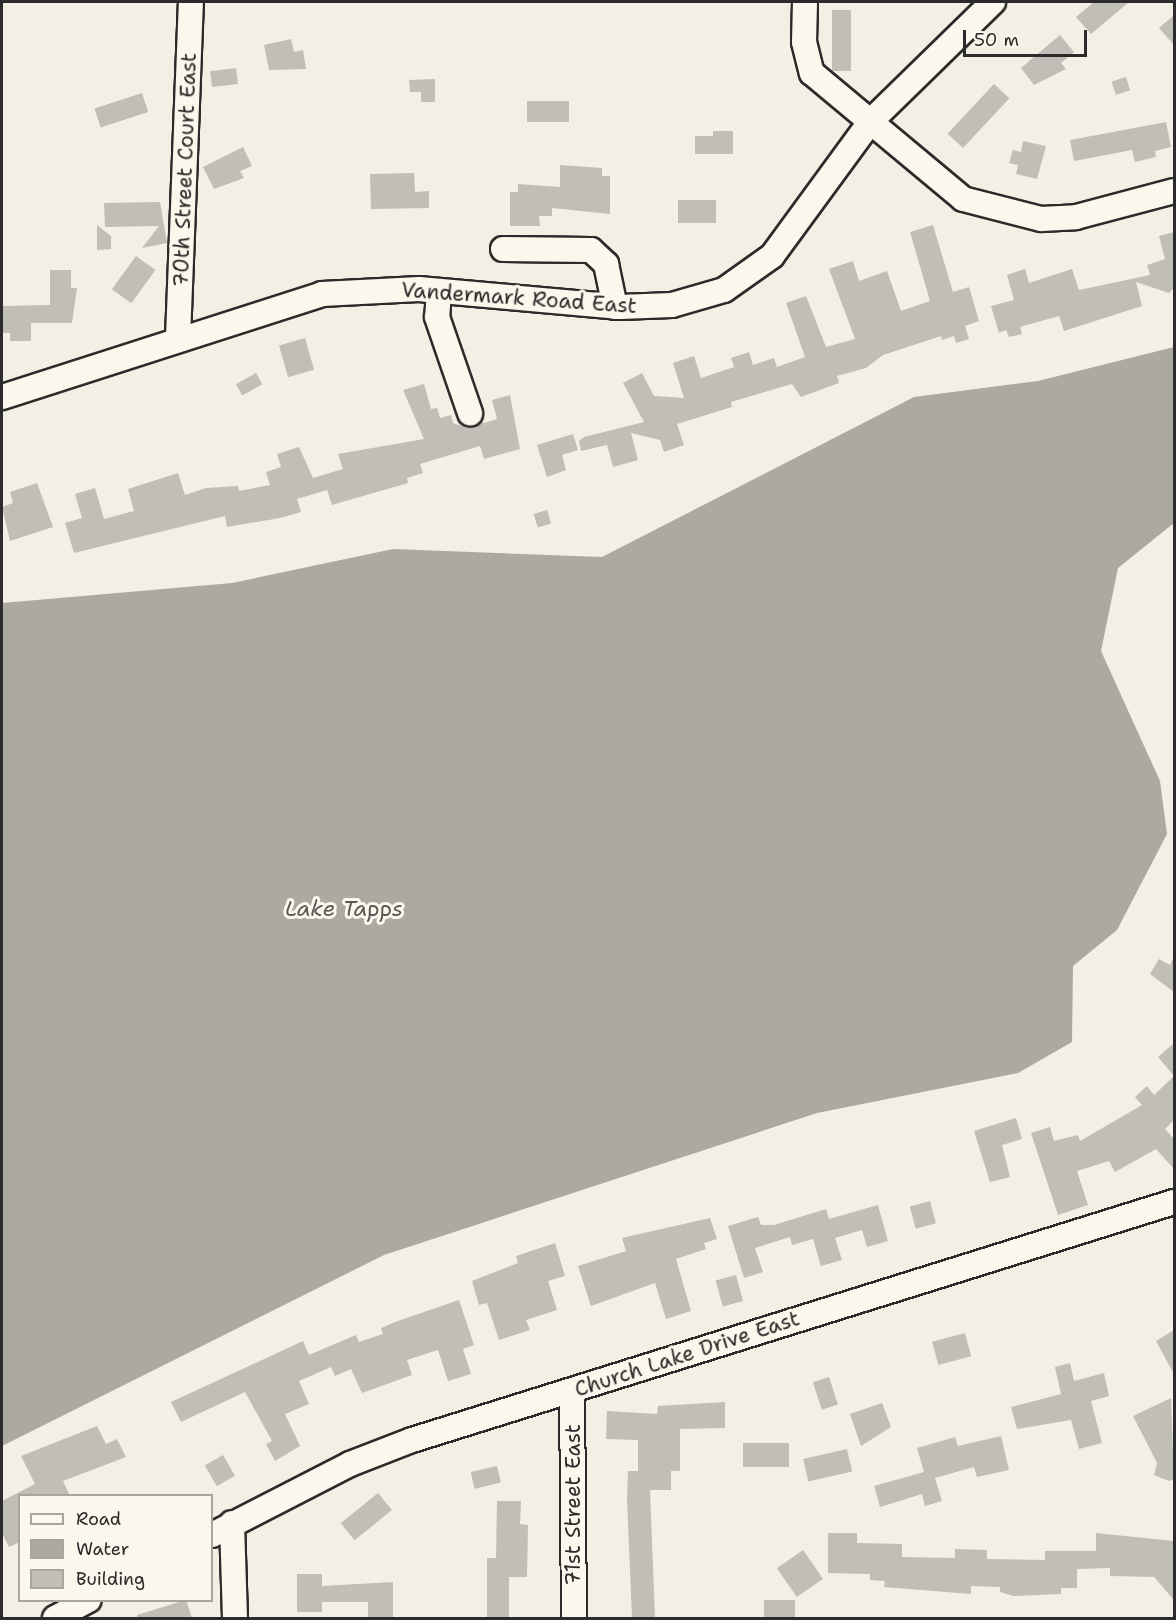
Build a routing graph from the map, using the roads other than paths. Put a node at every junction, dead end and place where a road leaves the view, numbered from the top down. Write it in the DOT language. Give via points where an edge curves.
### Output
graph roads {
  1 [pos="191,2"];
  2 [pos="805,2"];
  3 [pos="986,4"];
  4 [pos="870,122"];
  5 [pos="1174,191"];
  6 [pos="503,249"];
  7 [pos="431,290"];
  8 [pos="615,307"];
  9 [pos="178,338"];
  10 [pos="2,397"];
  11 [pos="462,412"];
  12 [pos="1174,1202"];
  13 [pos="572,1391"];
  14 [pos="222,1529"];
  15 [pos="85,1602"];
  16 [pos="56,1618"];
  17 [pos="235,1618"];
  18 [pos="574,1618"];
  1 -- 9 [label="street, 70th Street Court East"];
  2 -- 4 [label="street" via="804,42 812,73"];
  3 -- 4 [label="street, Vandermark Road East"];
  4 -- 5 [label="street" via="951,191 1006,214 1076,217"];
  4 -- 8 [label="street, Vandermark Road East" via="793,233 756,272 698,299"];
  6 -- 8 [label="street" via="574,246 598,254 606,264"];
  7 -- 8 [label="street, Vandermark Road East"];
  7 -- 9 [label="street, Vandermark Road East" via="322,294"];
  7 -- 11 [label="street" via="422,315"];
  9 -- 10 [label="street, Vandermark Road East"];
  12 -- 13 [label="street, Church Lake Drive East"];
  13 -- 14 [label="street, Church Lake Drive East" via="402,1444"];
  13 -- 18 [label="street, 71st Street East"];
  14 -- 17 [label="street"];
  15 -- 16 [label="street"];
}
